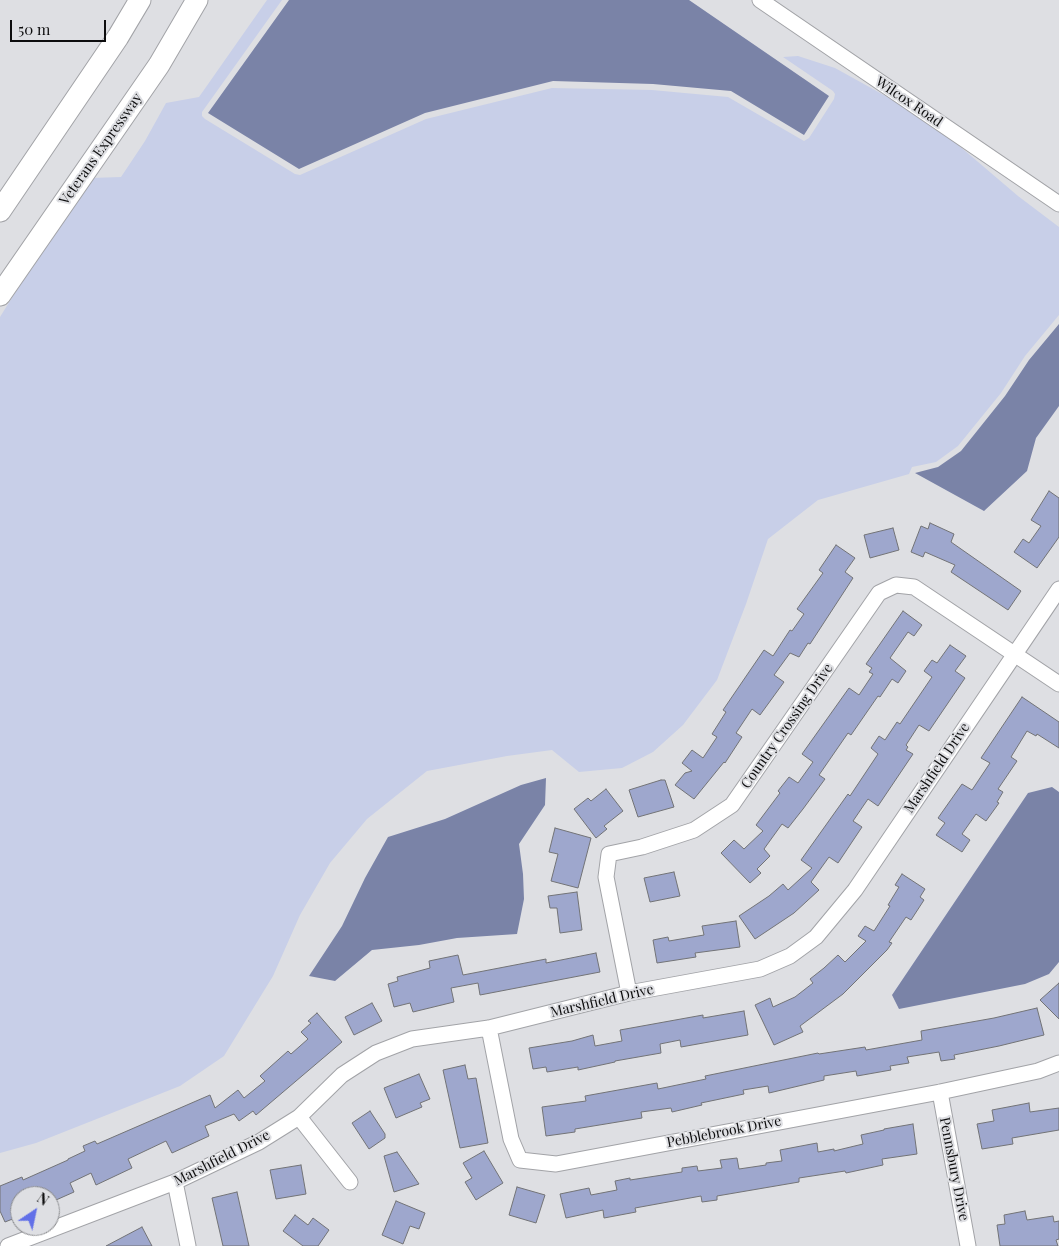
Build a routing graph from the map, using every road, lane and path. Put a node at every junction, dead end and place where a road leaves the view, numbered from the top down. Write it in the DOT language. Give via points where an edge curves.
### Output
graph roads {
  1 [pos="140,0"];
  2 [pos="180,0"];
  3 [pos="197,0"];
  4 [pos="760,0"];
  5 [pos="1059,204"];
  6 [pos="0,211"];
  7 [pos="0,271"];
  8 [pos="0,295"];
  9 [pos="1059,589"];
  10 [pos="1014,654"];
  11 [pos="1059,684"];
  12 [pos="629,993"];
  13 [pos="490,1028"];
  14 [pos="1059,1063"];
  15 [pos="940,1092"];
  16 [pos="298,1116"];
  17 [pos="175,1182"];
  18 [pos="350,1182"];
  19 [pos="8,1246"];
  20 [pos="188,1246"];
  21 [pos="968,1246"];
  1 -- 6 [label="highway"];
  2 -- 7 [label="highway" via="144,60"];
  3 -- 8 [label="highway, Veterans Expressway" via="159,65"];
  4 -- 5 [label="street, Wilcox Road"];
  9 -- 10 [label="street, Marshfield Drive"];
  10 -- 11 [label="street, Country Crossing Drive"];
  10 -- 12 [label="street, Marshfield Drive" via="855,890 816,937 790,956 760,970"];
  10 -- 12 [label="street, Country Crossing Drive" via="914,587 896,585 879,593 732,805 694,830 609,854 606,877"];
  12 -- 13 [label="street, Marshfield Drive"];
  13 -- 15 [label="street, Pebblebrook Drive" via="511,1139 520,1160 556,1164"];
  13 -- 16 [label="street, Marshfield Drive" via="412,1039 376,1053 342,1075"];
  14 -- 15 [label="street, Pebblebrook Drive" via="1038,1071"];
  15 -- 21 [label="street, Pennsbury Drive"];
  16 -- 17 [label="street, Marshfield Drive" via="259,1142"];
  16 -- 18 [label="street"];
  17 -- 19 [label="street, Marshfield Drive"];
  17 -- 20 [label="street"];
}
